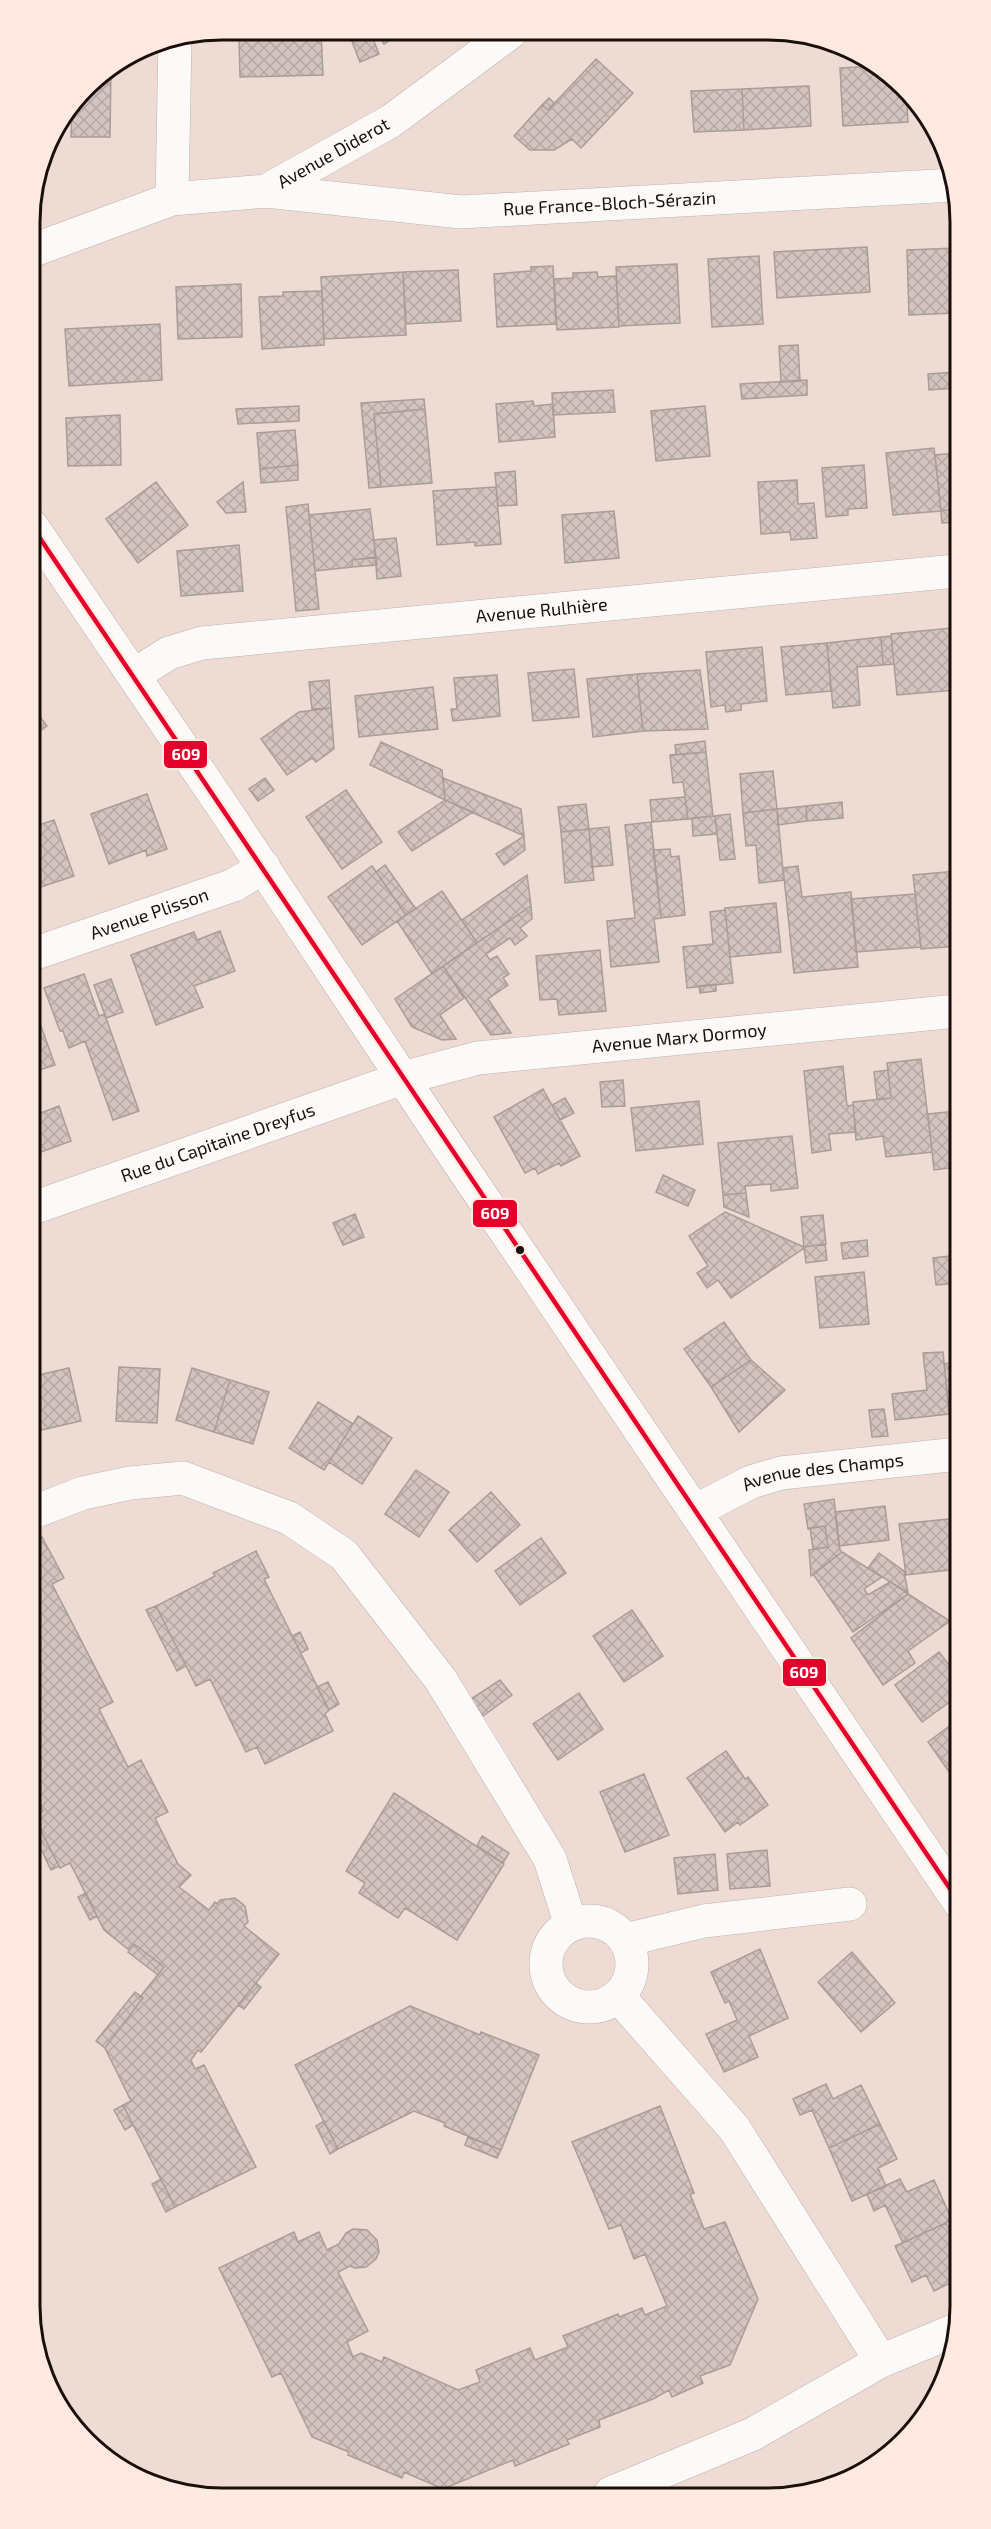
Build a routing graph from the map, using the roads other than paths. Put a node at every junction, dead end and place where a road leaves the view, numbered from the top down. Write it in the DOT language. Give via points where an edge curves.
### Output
graph roads {
  1 [pos="500,40"];
  2 [pos="175,47"];
  3 [pos="946,185"];
  4 [pos="266,191"];
  5 [pos="172,199"];
  6 [pos="41,247"];
  7 [pos="41,539"];
  8 [pos="950,572"];
  9 [pos="134,675"];
  10 [pos="264,867"];
  11 [pos="41,951"];
  12 [pos="950,1012"];
  13 [pos="403,1078"];
  14 [pos="41,1205"];
  15 [pos="950,1455"];
  16 [pos="40,1510"];
  17 [pos="694,1511"];
  18 [pos="950,1888"];
  19 [pos="850,1904"];
  20 [pos="572,1925"];
  21 [pos="625,1940"];
  22 [pos="618,1996"];
  23 [pos="948,2333"];
  24 [pos="881,2361"];
  25 [pos="623,2488"];
  1 -- 4 [label="street, Avenue Diderot" via="390,121"];
  2 -- 5 [label="street"];
  3 -- 4 [label="street, Rue France-Bloch-Sérazin" via="461,212"];
  4 -- 5 [label="street, Avenue Diderot"];
  5 -- 6 [label="street, Avenue Diderot"];
  7 -- 9 [label="street"];
  8 -- 9 [label="street, Avenue Rulhière" via="202,643 169,653"];
  9 -- 10 [label="street"];
  10 -- 11 [label="street, Avenue Plisson" via="234,885"];
  10 -- 13 [label="street"];
  12 -- 13 [label="street, Avenue Marx Dormoy" via="478,1058"];
  13 -- 14 [label="street, Rue du Capitaine Dreyfus"];
  13 -- 17 [label="street"];
  15 -- 17 [label="street, Avenue des Champs" via="781,1473 751,1482"];
  16 -- 20 [label="street" via="83,1493 183,1478 289,1518 344,1555 441,1680 550,1859"];
  17 -- 18 [label="street"];
  19 -- 21 [label="street" via="704,1921"];
  20 -- 21 [label="street" via="606,1924"];
  20 -- 22 [label="street" via="559,1933 547,1956 547,1971 556,1992 582,2007 606,2004"];
  21 -- 22 [label="street" via="632,1963 627,1985"];
  22 -- 24 [label="street" via="734,2128"];
  23 -- 24 [label="street"];
  24 -- 25 [label="street" via="753,2434"];
}
